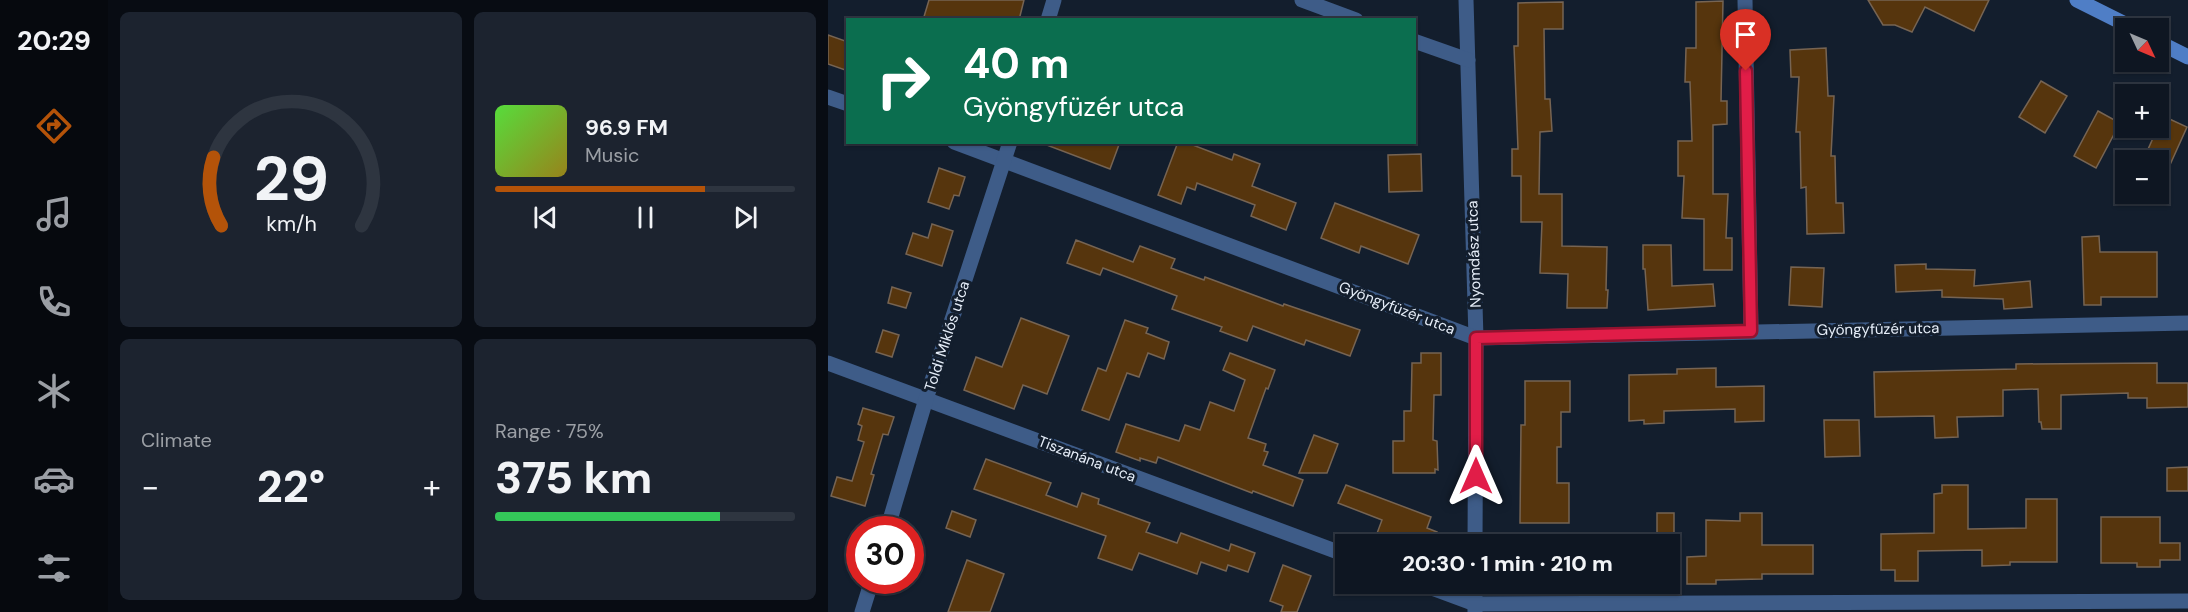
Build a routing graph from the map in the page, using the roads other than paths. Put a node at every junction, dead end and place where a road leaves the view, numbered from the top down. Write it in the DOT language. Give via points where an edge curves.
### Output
graph roads {
  1 [pos="1054,0"];
  2 [pos="1302,0"];
  3 [pos="1466,0"];
  4 [pos="1745,0"];
  5 [pos="2077,0"];
  6 [pos="1049,18"];
  7 [pos="1351,18"];
  8 [pos="2115,19"];
  9 [pos="1416,42"];
  10 [pos="2169,48"];
  11 [pos="2188,57"];
  12 [pos="1468,60"];
  13 [pos="828,97"];
  14 [pos="846,103"];
  15 [pos="960,144"];
  16 [pos="1009,144"];
  17 [pos="1004,160"];
  18 [pos="2188,322"];
  19 [pos="1751,331"];
  20 [pos="1476,338"];
  21 [pos="828,363"];
  22 [pos="926,399"];
  23 [pos="891,516"];
  24 [pos="1475,534"];
  25 [pos="1335,551"];
  26 [pos="868,594"];
  27 [pos="1444,594"];
  28 [pos="2188,601"];
  29 [pos="1475,608"];
  30 [pos="862,612"];
  1 -- 6 [label="street"];
  2 -- 7 [label="street"];
  3 -- 12 [label="street, Nyomdász utca"];
  4 -- 19 [label="street"];
  5 -- 8 [label="main road"];
  9 -- 12 [label="street"];
  10 -- 11 [label="main road"];
  12 -- 20 [label="street, Nyomdász utca"];
  13 -- 14 [label="street"];
  15 -- 17 [label="street, Gyöngyfüzér utca"];
  16 -- 17 [label="street, Toldi Miklós utca"];
  17 -- 20 [label="street, Gyöngyfüzér utca"];
  17 -- 22 [label="street, Toldi Miklós utca"];
  18 -- 19 [label="street, Gyöngyfüzér utca"];
  19 -- 20 [label="street, Gyöngyfüzér utca"];
  20 -- 24 [label="street, Nyomdász utca"];
  21 -- 22 [label="street, Tiszanána utca"];
  22 -- 23 [label="street, Toldi Miklós utca"];
  22 -- 25 [label="street, Tiszanána utca"];
  26 -- 30 [label="street"];
  27 -- 29 [label="street"];
  28 -- 29 [label="street"];
}
